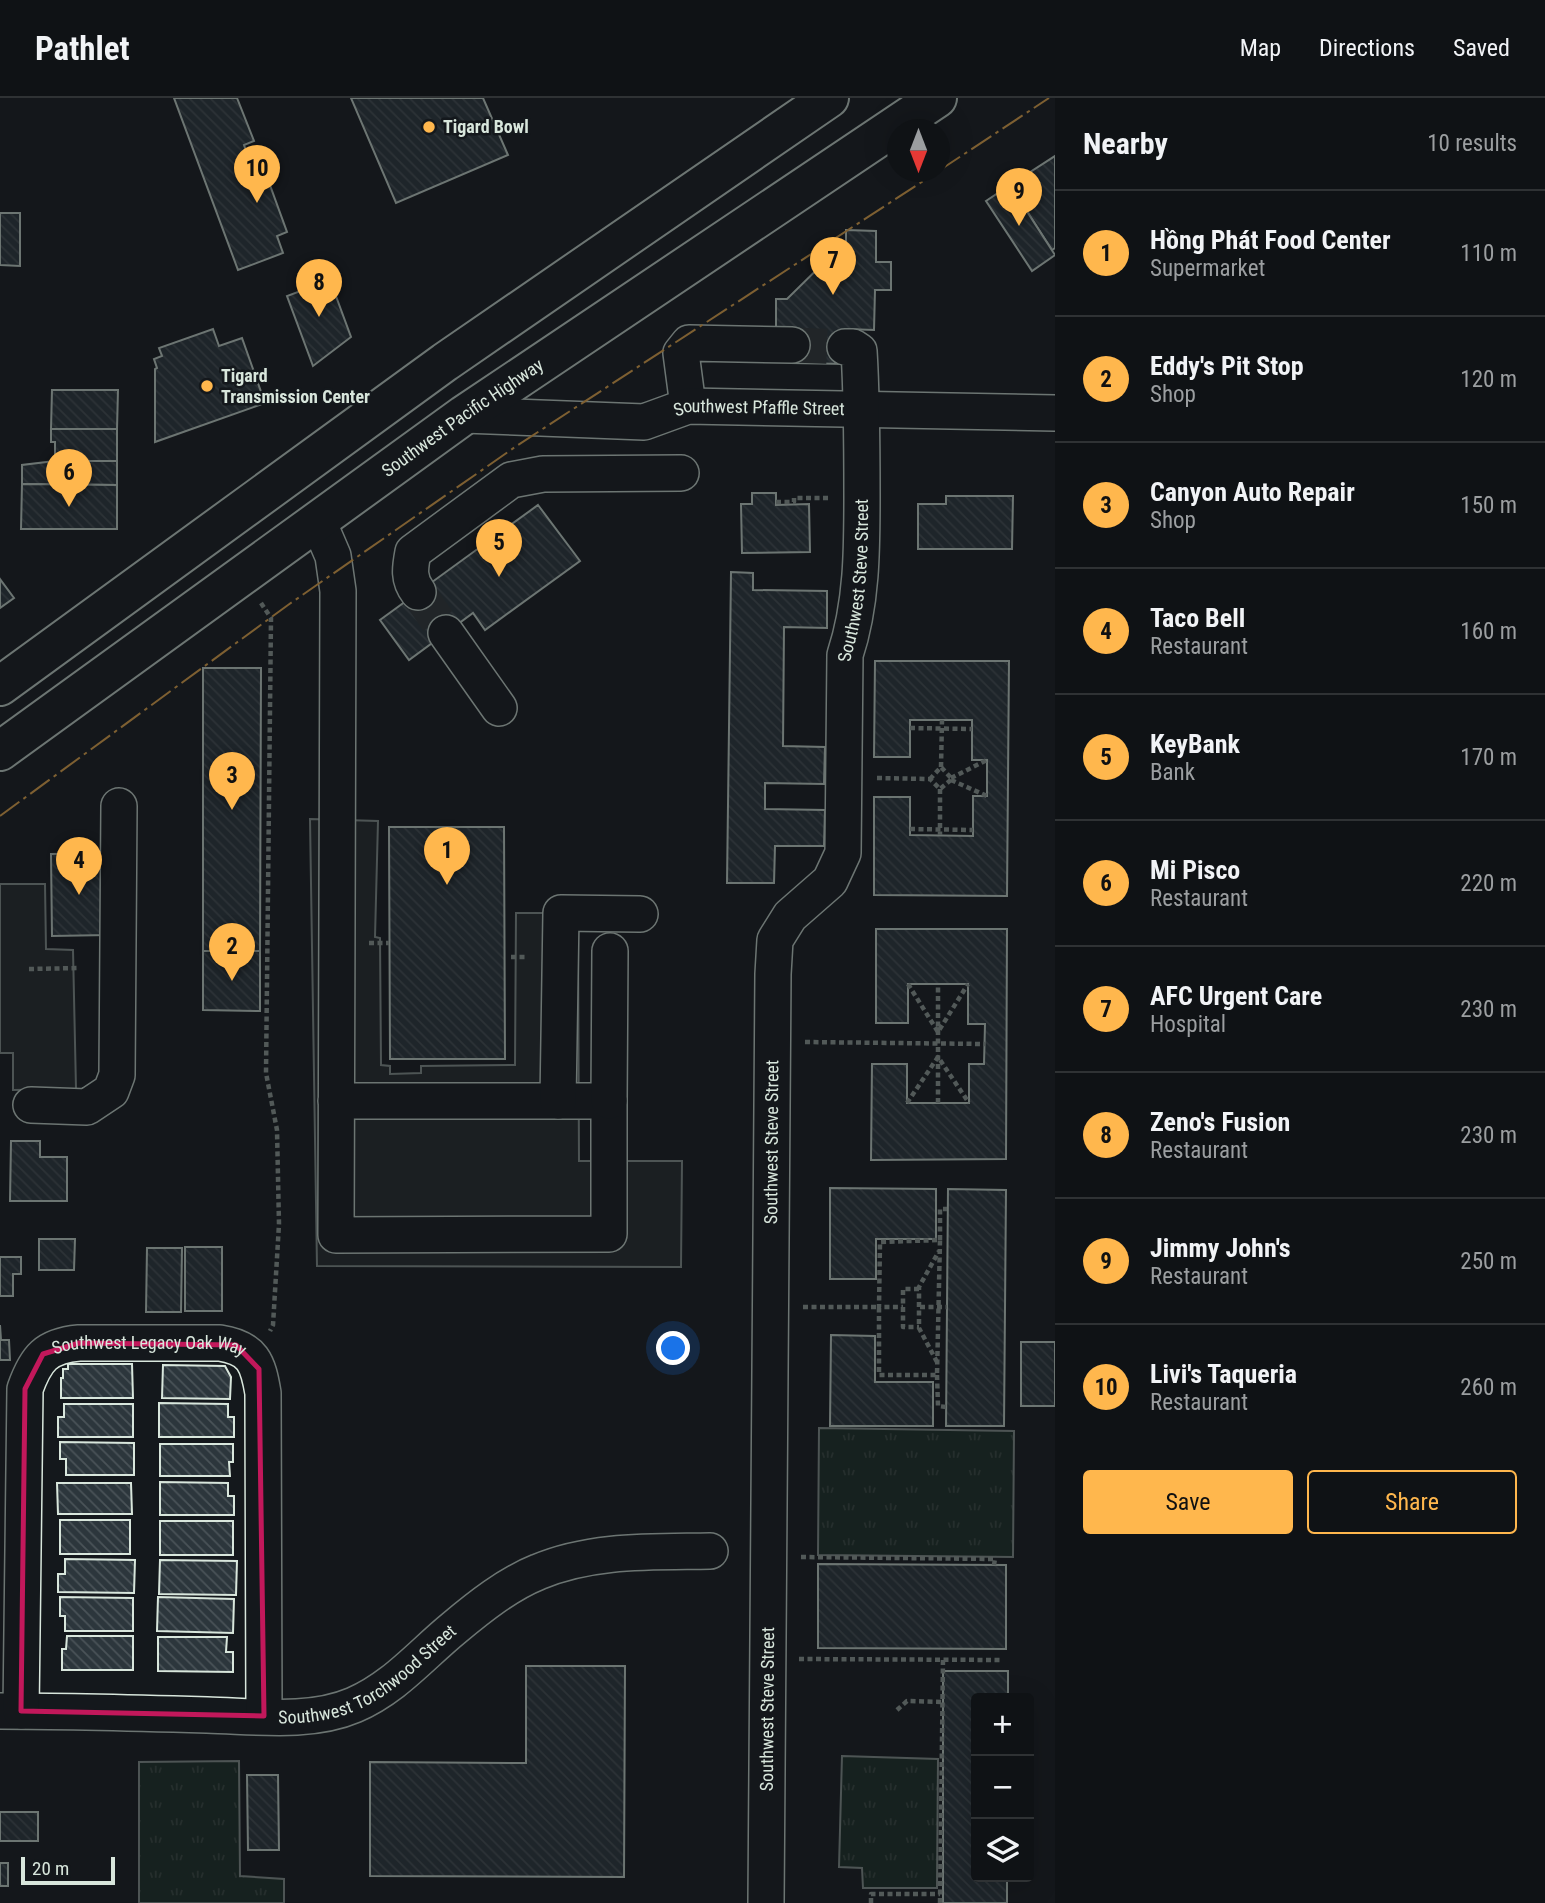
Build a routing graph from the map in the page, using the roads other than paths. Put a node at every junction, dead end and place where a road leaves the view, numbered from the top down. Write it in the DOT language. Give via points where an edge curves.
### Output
graph roads {
  1 [pos="829,98"];
  2 [pos="937,98"];
  3 [pos="792,345"];
  4 [pos="845,347"];
  5 [pos="688,406"];
  6 [pos="863,408"];
  7 [pos="1055,413"];
  8 [pos="464,415"];
  9 [pos="681,473"];
  10 [pos="318,521"];
  11 [pos="418,592"];
  12 [pos="446,633"];
  13 [pos="0,686"];
  14 [pos="499,708"];
  15 [pos="0,751"];
  16 [pos="119,806"];
  17 [pos="640,914"];
  18 [pos="610,951"];
  19 [pos="335,1101"];
  20 [pos="558,1101"];
  21 [pos="609,1101"];
  22 [pos="32,1105"];
  23 [pos="710,1551"];
  24 [pos="10,1711"];
  25 [pos="264,1716"];
  26 [pos="766,1903"];
  1 -- 13 [label="highway" via="445,362"];
  2 -- 8 [label="highway, Southwest Pacific Highway"];
  3 -- 5 [label="street" via="689,343 681,354"];
  4 -- 6 [label="street, Southwest Steve Street" via="859,351"];
  5 -- 6 [label="street, Southwest Pfaffle Street"];
  5 -- 8 [label="street, Southwest Pfaffle Street" via="644,422"];
  6 -- 7 [label="street, Southwest Pfaffle Street"];
  6 -- 26 [label="street, Southwest Steve Street" via="858,599 845,655 843,853 830,881 790,916 775,940"];
  8 -- 10 [label="highway, Southwest Pacific Highway"];
  9 -- 11 [label="street" via="543,474 511,480 413,552 411,583"];
  10 -- 15 [label="highway, Southwest Pacific Highway"];
  10 -- 19 [label="street" via="333,556 338,591"];
  12 -- 14 [label="street"];
  16 -- 22 [label="street" via="117,1075 111,1091 87,1107"];
  17 -- 20 [label="street" via="561,913"];
  18 -- 21 [label="street"];
  19 -- 20 [label="street"];
  19 -- 21 [label="street" via="336,1235 609,1234"];
  20 -- 21 [label="street"];
  23 -- 25 [label="street, Southwest Torchwood Street" via="630,1552 582,1558 537,1572 456,1626 391,1685 353,1706 314,1715"];
  24 -- 25 [label="street, Southwest Torchwood Street"];
  24 -- 25 [label="street, Southwest Legacy Oak Way" via="26,1389 31,1372 43,1354 61,1345 220,1343 236,1345 250,1354 259,1369 263,1393"];
}
